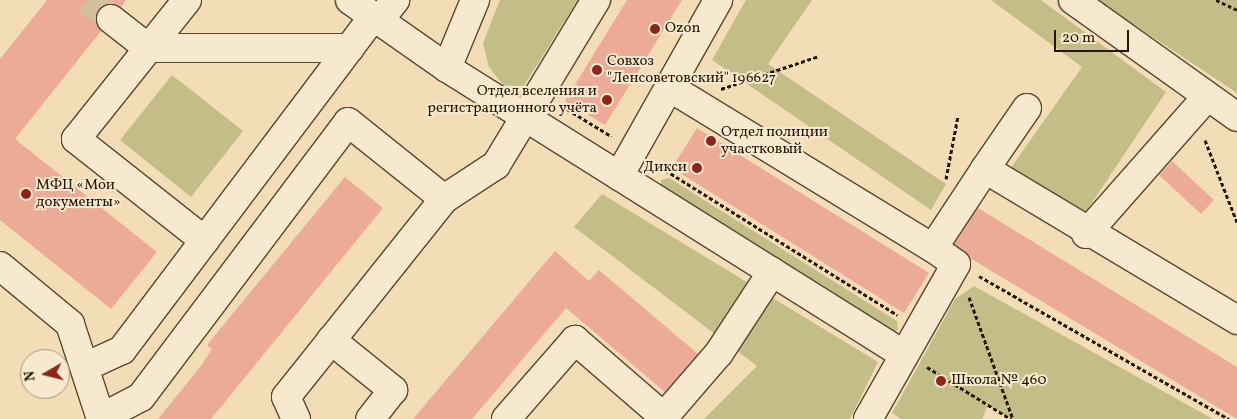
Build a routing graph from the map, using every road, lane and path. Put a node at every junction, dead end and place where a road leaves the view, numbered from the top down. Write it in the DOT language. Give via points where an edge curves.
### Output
graph roads {
  1 [pos="187,0"];
  2 [pos="350,0"];
  3 [pos="395,0"];
  4 [pos="475,0"];
  5 [pos="596,0"];
  6 [pos="718,0"];
  7 [pos="1073,0"];
  8 [pos="1216,0"];
  9 [pos="1237,10"];
  10 [pos="111,19"];
  11 [pos="375,20"];
  12 [pos="148,48"];
  13 [pos="350,48"];
  14 [pos="447,68"];
  15 [pos="669,87"];
  16 [pos="540,93"];
  17 [pos="1200,105"];
  18 [pos="1026,108"];
  19 [pos="525,117"];
  20 [pos="1237,117"];
  21 [pos="634,150"];
  22 [pos="985,169"];
  23 [pos="619,176"];
  24 [pos="444,199"];
  25 [pos="1237,222"];
  26 [pos="1086,234"];
  27 [pos="205,241"];
  28 [pos="933,248"];
  29 [pos="956,264"];
  30 [pos="0,266"];
  31 [pos="772,272"];
  32 [pos="1237,320"];
  33 [pos="919,328"];
  34 [pos="331,340"];
  35 [pos="912,358"];
  36 [pos="85,367"];
  37 [pos="663,418"];
  38 [pos="101,419"];
  39 [pos="296,419"];
  40 [pos="370,419"];
  41 [pos="506,419"];
  42 [pos="868,419"];
  43 [pos="1012,419"];
  44 [pos="1230,419"];
  1 -- 12 [label="lane"];
  2 -- 11 [label="lane"];
  3 -- 11 [label="lane"];
  4 -- 14 [label="lane"];
  5 -- 16 [label="lane"];
  6 -- 15 [label="lane"];
  7 -- 17 [label="lane"];
  8 -- 9 [label="path"];
  10 -- 12 [label="lane"];
  11 -- 13 [label="lane"];
  11 -- 14 [label="lane"];
  12 -- 13 [label="lane"];
  12 -- 27 [label="lane" via="76,139"];
  13 -- 27 [label="lane"];
  14 -- 19 [label="lane"];
  15 -- 21 [label="lane"];
  15 -- 28 [label="lane"];
  16 -- 19 [label="lane"];
  16 -- 21 [label="path"];
  17 -- 20 [label="lane"];
  17 -- 25 [label="path"];
  17 -- 26 [label="lane"];
  18 -- 22 [label="lane"];
  19 -- 23 [label="lane"];
  19 -- 24 [label="lane" via="496,164"];
  21 -- 23 [label="lane"];
  21 -- 33 [label="path"];
  22 -- 26 [label="lane"];
  22 -- 28 [label="lane"];
  23 -- 31 [label="lane"];
  24 -- 34 [label="lane"];
  24 -- 38 [label="lane" via="348,122 141,397"];
  26 -- 32 [label="lane"];
  27 -- 36 [label="lane" via="122,350"];
  28 -- 29 [label="lane"];
  29 -- 33 [label="lane"];
  29 -- 43 [label="path"];
  29 -- 44 [label="path"];
  30 -- 36 [label="lane" via="70,324"];
  31 -- 35 [label="lane"];
  31 -- 37 [label="lane" via="720,353"];
  33 -- 35 [label="lane"];
  34 -- 39 [label="lane" via="286,397"];
  34 -- 40 [label="lane" via="393,390"];
  35 -- 42 [label="lane"];
  35 -- 43 [label="path"];
  36 -- 38 [label="lane"];
  37 -- 41 [label="lane" via="575,340"];
}
